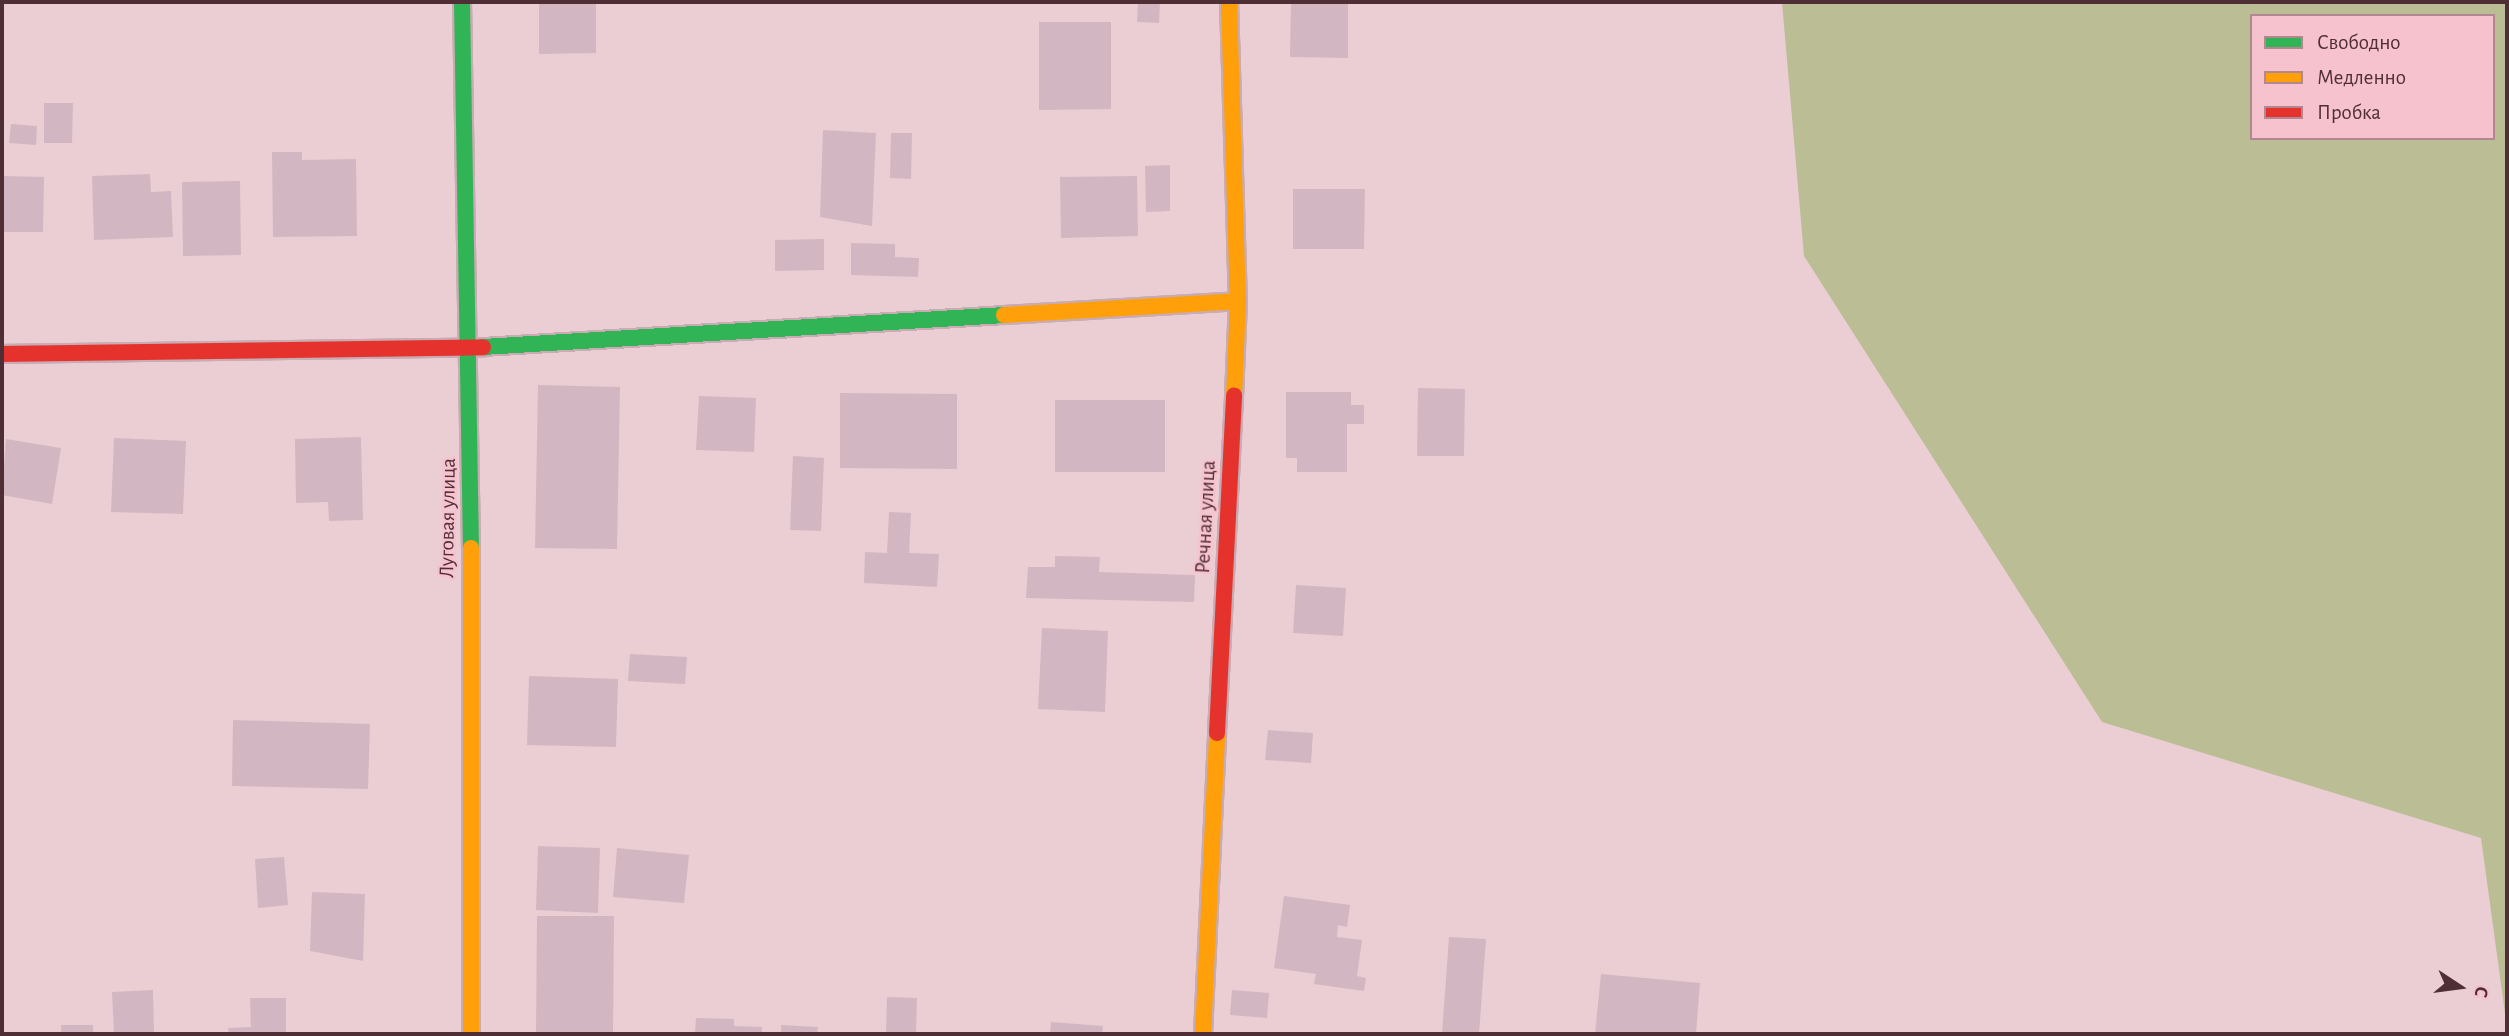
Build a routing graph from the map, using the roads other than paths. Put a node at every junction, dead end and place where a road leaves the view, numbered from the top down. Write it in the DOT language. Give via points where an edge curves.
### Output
graph roads {
  1 [pos="462,2"];
  2 [pos="1229,2"];
  3 [pos="1238,301"];
  4 [pos="471,348"];
  5 [pos="2,354"];
  6 [pos="471,1034"];
  7 [pos="1203,1034"];
  1 -- 4 [label="street, Луговая улица"];
  2 -- 3 [label="street, Речная улица"];
  3 -- 4 [label="street"];
  3 -- 7 [label="street, Речная улица"];
  4 -- 5 [label="street"];
  4 -- 6 [label="street, Луговая улица"];
}
